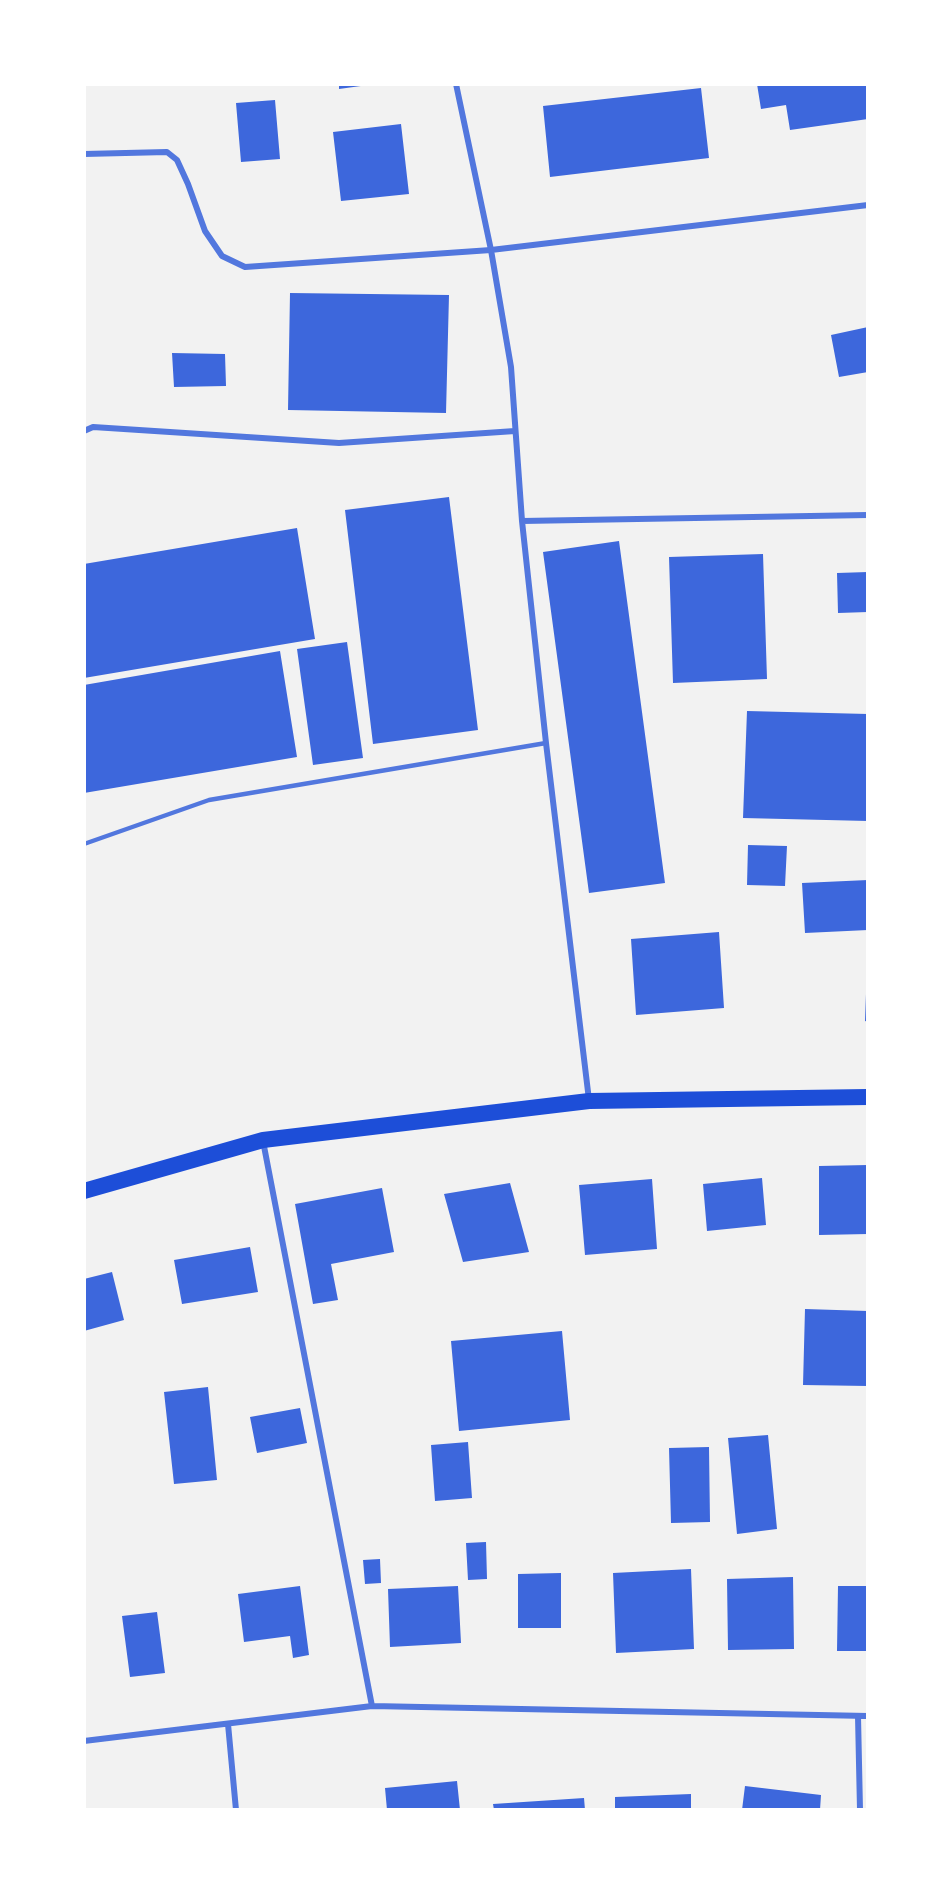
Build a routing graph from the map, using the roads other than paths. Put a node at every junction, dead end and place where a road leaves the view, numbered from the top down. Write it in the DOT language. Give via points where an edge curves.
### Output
graph roads {
  1 [pos="456,84"];
  2 [pos="84,154"];
  3 [pos="868,206"];
  4 [pos="491,250"];
  5 [pos="84,426"];
  6 [pos="93,427"];
  7 [pos="84,431"];
  8 [pos="515,431"];
  9 [pos="868,515"];
  10 [pos="522,521"];
  11 [pos="546,743"];
  12 [pos="84,844"];
  13 [pos="868,1097"];
  14 [pos="589,1101"];
  15 [pos="262,1140"];
  16 [pos="84,1191"];
  17 [pos="372,1706"];
  18 [pos="858,1716"];
  19 [pos="868,1716"];
  20 [pos="228,1724"];
  21 [pos="84,1741"];
  22 [pos="236,1810"];
  23 [pos="860,1810"];
  1 -- 4 [label="street"];
  2 -- 4 [label="street" via="167,152 177,160 189,184 205,231 222,256 245,267"];
  3 -- 4 [label="street"];
  4 -- 8 [label="street" via="510,367"];
  5 -- 6 [label="street"];
  6 -- 7 [label="street"];
  6 -- 8 [label="street" via="339,443"];
  8 -- 10 [label="street"];
  9 -- 10 [label="street"];
  10 -- 11 [label="street"];
  11 -- 12 [label="lane" via="209,800"];
  11 -- 14 [label="street"];
  13 -- 14 [label="highway"];
  14 -- 15 [label="highway"];
  15 -- 16 [label="highway"];
  15 -- 17 [label="street"];
  17 -- 18 [label="street"];
  17 -- 20 [label="street"];
  18 -- 19 [label="street"];
  18 -- 23 [label="street"];
  20 -- 21 [label="street"];
  20 -- 22 [label="street"];
}
